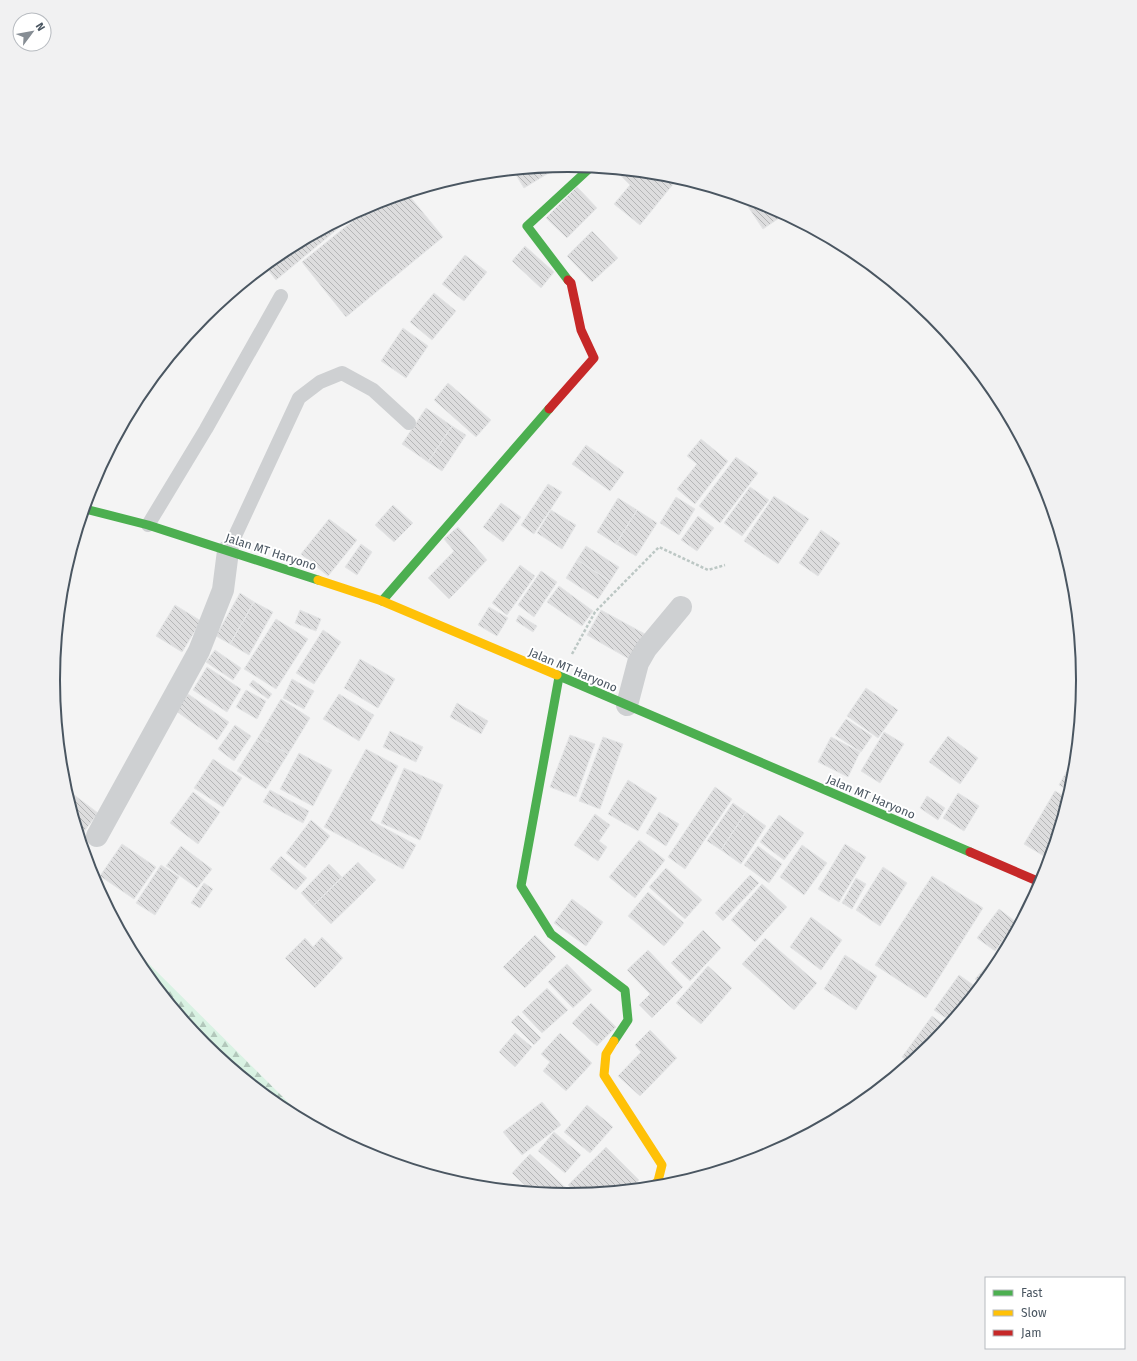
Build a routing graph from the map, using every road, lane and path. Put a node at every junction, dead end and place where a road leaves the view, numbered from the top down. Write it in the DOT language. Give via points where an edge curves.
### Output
graph roads {
  1 [pos="585,173"];
  2 [pos="280,296"];
  3 [pos="409,423"];
  4 [pos="90,509"];
  5 [pos="148,525"];
  6 [pos="228,551"];
  7 [pos="726,564"];
  8 [pos="382,601"];
  9 [pos="680,607"];
  10 [pos="559,677"];
  11 [pos="627,705"];
  12 [pos="96,836"];
  13 [pos="1036,880"];
  14 [pos="658,1181"];
  1 -- 8 [label="street" via="527,226 571,283 581,330 594,358"];
  2 -- 5 [label="lane" via="206,429"];
  3 -- 6 [label="lane" via="373,390 342,373 320,382 299,398"];
  4 -- 5 [label="street, Jalan MT Haryono"];
  5 -- 6 [label="street, Jalan MT Haryono"];
  6 -- 8 [label="street, Jalan MT Haryono"];
  6 -- 12 [label="street" via="223,590 199,650"];
  7 -- 10 [label="path" via="708,570 659,547 595,612"];
  8 -- 10 [label="street, Jalan MT Haryono"];
  9 -- 11 [label="street" via="638,663"];
  10 -- 11 [label="street, Jalan MT Haryono"];
  10 -- 14 [label="street" via="521,886 551,934 625,990 628,1020 606,1054 604,1075 662,1165"];
  11 -- 13 [label="street, Jalan MT Haryono"];
}
